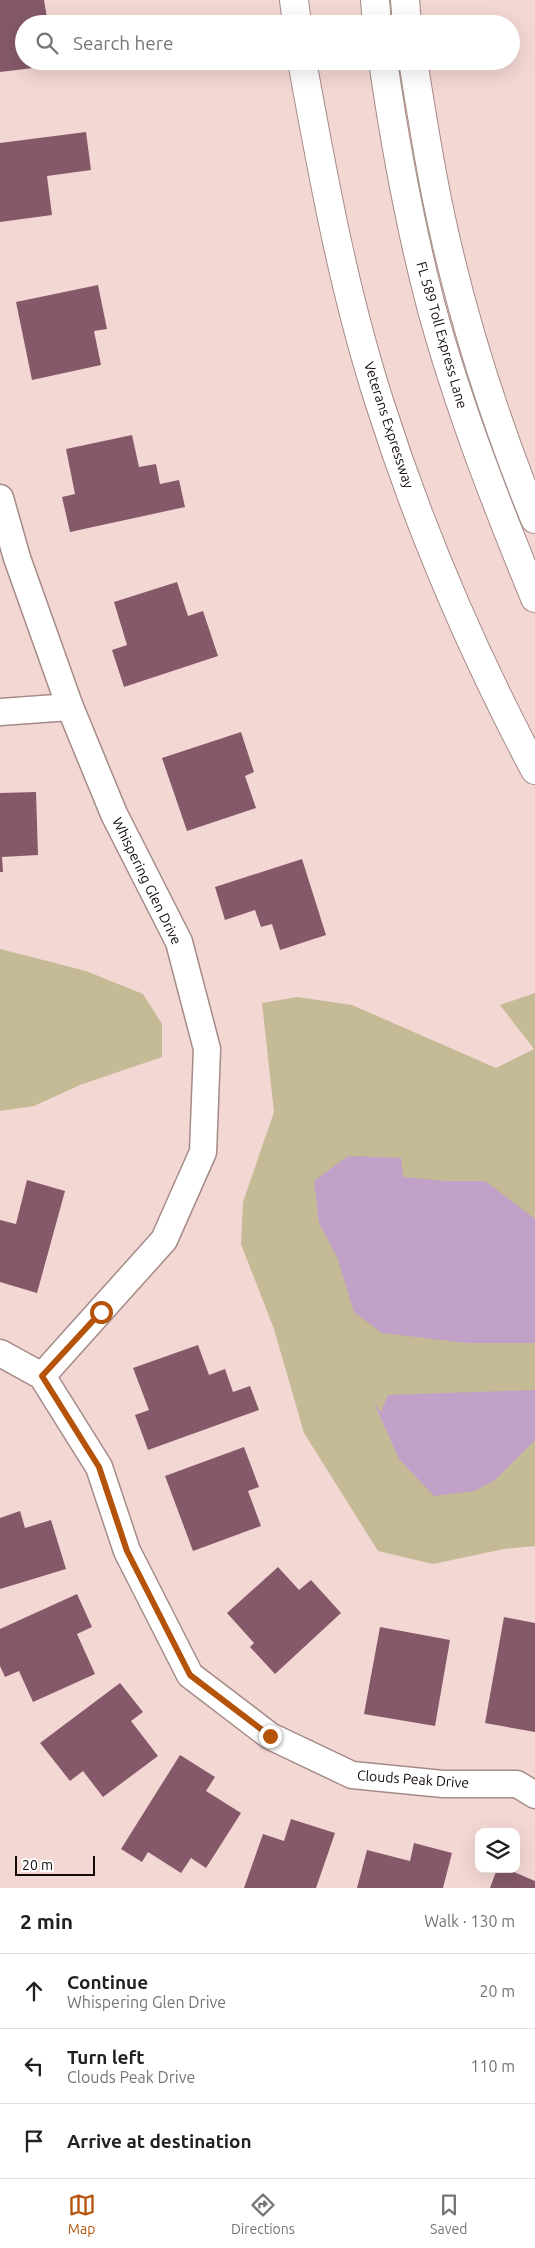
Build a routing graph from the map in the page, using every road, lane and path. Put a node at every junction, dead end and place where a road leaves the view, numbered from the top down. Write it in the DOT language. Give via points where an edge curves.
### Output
graph roads {
  1 [pos="294,0"];
  2 [pos="374,0"];
  3 [pos="405,0"];
  4 [pos="296,15"];
  5 [pos="376,15"];
  6 [pos="406,15"];
  7 [pos="304,70"];
  8 [pos="385,70"];
  9 [pos="415,70"];
  10 [pos="0,498"];
  11 [pos="535,519"];
  12 [pos="535,598"];
  13 [pos="70,707"];
  14 [pos="0,712"];
  15 [pos="535,770"];
  16 [pos="0,1353"];
  17 [pos="42,1376"];
  18 [pos="535,1795"];
  1 -- 4 [label="highway"];
  2 -- 5 [label="highway"];
  3 -- 6 [label="highway"];
  7 -- 15 [label="highway, Veterans Expressway" via="342,265 380,404 425,531 472,643"];
  8 -- 12 [label="highway, FL 589 Toll Express Lane" via="409,212 432,307 460,402"];
  9 -- 11 [label="highway" via="438,204 462,301 518,478"];
  10 -- 13 [label="street, Whispering Glen Drive" via="17,558"];
  13 -- 14 [label="street"];
  13 -- 17 [label="street, Whispering Glen Drive" via="114,814 179,942 207,1049 202,1152 164,1240"];
  16 -- 17 [label="street, Clouds Peak Drive"];
  17 -- 18 [label="street, Clouds Peak Drive" via="99,1467 127,1551 190,1675 270,1736 352,1776 443,1784 517,1784"];
}
